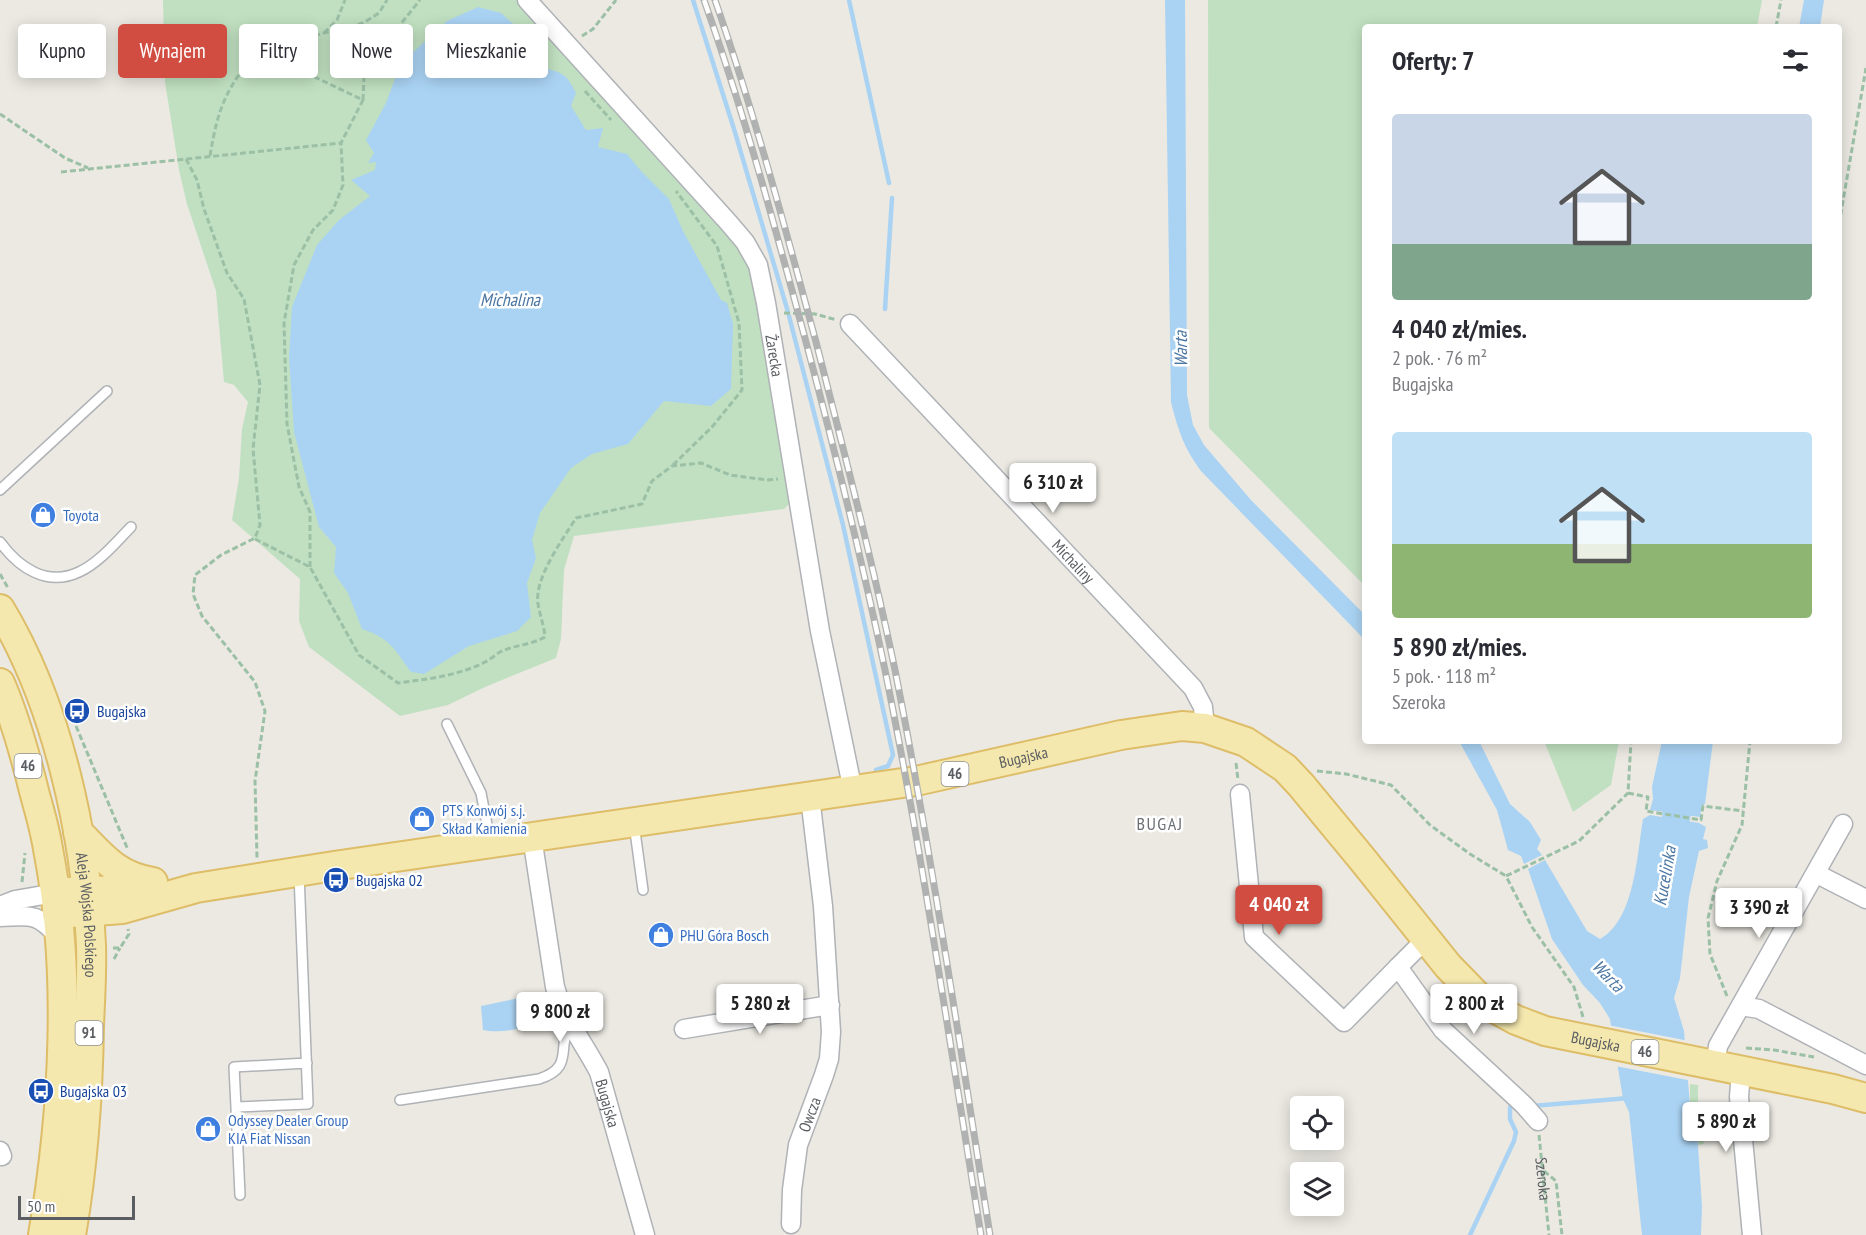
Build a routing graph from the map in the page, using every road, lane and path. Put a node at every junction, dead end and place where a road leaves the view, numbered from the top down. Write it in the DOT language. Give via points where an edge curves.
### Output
graph roads {
  1 [pos="345,0"];
  2 [pos="387,0"];
  3 [pos="420,0"];
  4 [pos="527,0"];
  5 [pos="616,0"];
  6 [pos="1781,0"];
  7 [pos="1777,24"];
  8 [pos="324,34"];
  9 [pos="318,35"];
  10 [pos="568,45"];
  11 [pos="1866,68"];
  12 [pos="239,73"];
  13 [pos="317,78"];
  14 [pos="584,90"];
  15 [pos="363,100"];
  16 [pos="0,114"];
  17 [pos="613,122"];
  18 [pos="341,143"];
  19 [pos="210,156"];
  20 [pos="186,159"];
  21 [pos="90,169"];
  22 [pos="61,172"];
  23 [pos="673,188"];
  24 [pos="1842,207"];
  25 [pos="768,313"];
  26 [pos="850,324"];
  27 [pos="107,391"];
  28 [pos="672,466"];
  29 [pos="795,485"];
  30 [pos="0,490"];
  31 [pos="131,527"];
  32 [pos="255,538"];
  33 [pos="0,542"];
  34 [pos="310,567"];
  35 [pos="0,609"];
  36 [pos="0,682"];
  37 [pos="447,724"];
  38 [pos="1205,728"];
  39 [pos="1631,744"];
  40 [pos="1750,744"];
  41 [pos="1236,761"];
  42 [pos="1285,768"];
  43 [pos="853,791"];
  44 [pos="1628,793"];
  45 [pos="1240,794"];
  46 [pos="810,797"];
  47 [pos="1743,811"];
  48 [pos="634,822"];
  49 [pos="1843,824"];
  50 [pos="78,832"];
  51 [pos="532,837"];
  52 [pos="490,843"];
  53 [pos="299,872"];
  54 [pos="1817,874"];
  55 [pos="1506,876"];
  56 [pos="257,879"];
  57 [pos="196,888"];
  58 [pos="643,890"];
  59 [pos="1866,899"];
  60 [pos="87,901"];
  61 [pos="0,906"];
  62 [pos="57,915"];
  63 [pos="0,917"];
  64 [pos="127,927"];
  65 [pos="1426,939"];
  66 [pos="108,949"];
  67 [pos="1398,967"];
  68 [pos="830,1005"];
  69 [pos="1742,1006"];
  70 [pos="571,1027"];
  71 [pos="684,1029"];
  72 [pos="1591,1041"];
  73 [pos="1820,1058"];
  74 [pos="1718,1062"];
  75 [pos="307,1063"];
  76 [pos="1866,1065"];
  77 [pos="1866,1098"];
  78 [pos="400,1100"];
  79 [pos="236,1107"];
  80 [pos="1538,1121"];
  81 [pos="1542,1170"];
  82 [pos="240,1195"];
  83 [pos="791,1224"];
  84 [pos="44,1235"];
  85 [pos="71,1235"];
  86 [pos="645,1235"];
  87 [pos="1549,1235"];
  88 [pos="1562,1235"];
  89 [pos="1752,1235"];
  1 -- 8 [label="path"];
  2 -- 8 [label="path" via="379,13 363,23"];
  3 -- 15 [label="path" via="364,75"];
  4 -- 10 [label="street, Żarecka"];
  5 -- 10 [label="path" via="593,29"];
  6 -- 7 [label="path"];
  8 -- 9 [label="path"];
  10 -- 25 [label="street, Żarecka" via="745,242 758,265"];
  11 -- 24 [label="path"];
  12 -- 19 [label="path" via="220,107"];
  13 -- 15 [label="path"];
  14 -- 17 [label="path"];
  15 -- 18 [label="path"];
  16 -- 21 [label="path" via="64,158"];
  18 -- 19 [label="path"];
  18 -- 34 [label="path" via="343,185 333,210 313,230 294,265 284,322 287,424 299,487 310,512"];
  19 -- 20 [label="path"];
  20 -- 21 [label="path"];
  20 -- 32 [label="path" via="197,180 227,273 244,299 260,385 253,448 260,525"];
  21 -- 22 [label="path"];
  23 -- 28 [label="path" via="717,246 739,323 742,390 712,427"];
  25 -- 26 [label="path" via="815,314"];
  25 -- 29 [label="street, Żarecka"];
  26 -- 38 [label="street, Michaliny" via="1193,688 1203,708"];
  27 -- 30 [label="lane"];
  28 -- 29 [label="path" via="700,463 730,476 786,478"];
  28 -- 34 [label="path" via="652,481 642,504 576,518 542,581 538,603 544,637 443,676 398,683 359,656"];
  29 -- 43 [label="street, Żarecka"];
  31 -- 33 [label="lane" via="90,566 66,577 41,576 27,569"];
  32 -- 34 [label="path"];
  32 -- 56 [label="path" via="221,555 195,575 193,594 202,616 255,682 265,711 255,781"];
  35 -- 50 [label="main road, Aleja Wojska Polskiego / 46" via="49,717"];
  36 -- 62 [label="main road, Aleja Wojska Polskiego / 46" via="20,734 47,844"];
  37 -- 52 [label="lane" via="481,793"];
  38 -- 42 [label="main road, Bugajska / 46" via="1246,742"];
  38 -- 43 [label="main road, Bugajska / 46" via="1158,728 960,773"];
  39 -- 44 [label="path"];
  40 -- 47 [label="path"];
  41 -- 45 [label="path"];
  42 -- 55 [label="path" via="1346,774 1391,785 1430,825"];
  42 -- 65 [label="main road, Bugajska / 46"];
  43 -- 46 [label="main road, Bugajska / 46"];
  44 -- 47 [label="path" via="1648,797 1647,811 1700,819 1703,806"];
  44 -- 55 [label="path" via="1579,841"];
  45 -- 67 [label="street" via="1254,937 1344,1022"];
  46 -- 48 [label="main road, Bugajska / 46"];
  46 -- 68 [label="street, Owcza" via="824,906"];
  47 -- 69 [label="path" via="1742,825 1717,881 1708,918 1710,954 1728,996"];
  48 -- 51 [label="main road, Bugajska / 46"];
  48 -- 58 [label="lane"];
  49 -- 54 [label="street"];
  50 -- 57 [label="main road, 46" via="128,876"];
  50 -- 60 [label="main road, Aleja Wojska Polskiego / 91"];
  51 -- 52 [label="main road, Bugajska / 46"];
  51 -- 70 [label="street, Bugajska" via="555,987"];
  52 -- 53 [label="main road, Bugajska / 46"];
  53 -- 56 [label="main road, Bugajska / 46"];
  53 -- 75 [label="lane"];
  54 -- 59 [label="street"];
  54 -- 69 [label="street"];
  55 -- 72 [label="path" via="1533,927 1574,987"];
  56 -- 57 [label="main road, Bugajska / 46"];
  57 -- 60 [label="main road, Bugajska"];
  60 -- 62 [label="main road, Bugajska"];
  60 -- 85 [label="main road, Aleja Wojska Polskiego / 91" via="91,949 88,1082"];
  61 -- 62 [label="street" via="15,900"];
  62 -- 63 [label="street" via="46,922 30,915"];
  62 -- 84 [label="main road, Aleja Wojska Polskiego / 91" via="61,1084"];
  64 -- 66 [label="path" via="129,934 120,948"];
  65 -- 67 [label="street"];
  65 -- 72 [label="main road, Bugajska / 46" via="1480,999 1494,1008 1545,1031"];
  67 -- 80 [label="street" via="1443,1030"];
  68 -- 71 [label="street"];
  68 -- 83 [label="street, Owcza" via="829,1059 798,1145"];
  69 -- 74 [label="street"];
  69 -- 76 [label="street" via="1759,1009"];
  70 -- 78 [label="lane" via="559,1067 549,1076"];
  70 -- 86 [label="street, Bugajska" via="599,1072"];
  72 -- 74 [label="main road, Bugajska / 46"];
  73 -- 74 [label="path" via="1774,1050"];
  74 -- 77 [label="main road, Bugajska / 46"];
  74 -- 89 [label="street" via="1739,1097"];
  75 -- 79 [label="lane" via="308,1104"];
  75 -- 79 [label="lane" via="234,1067"];
  79 -- 82 [label="lane"];
  80 -- 81 [label="path, Szeroka"];
  81 -- 87 [label="path, Szeroka"];
  81 -- 88 [label="path" via="1556,1181"];
}
